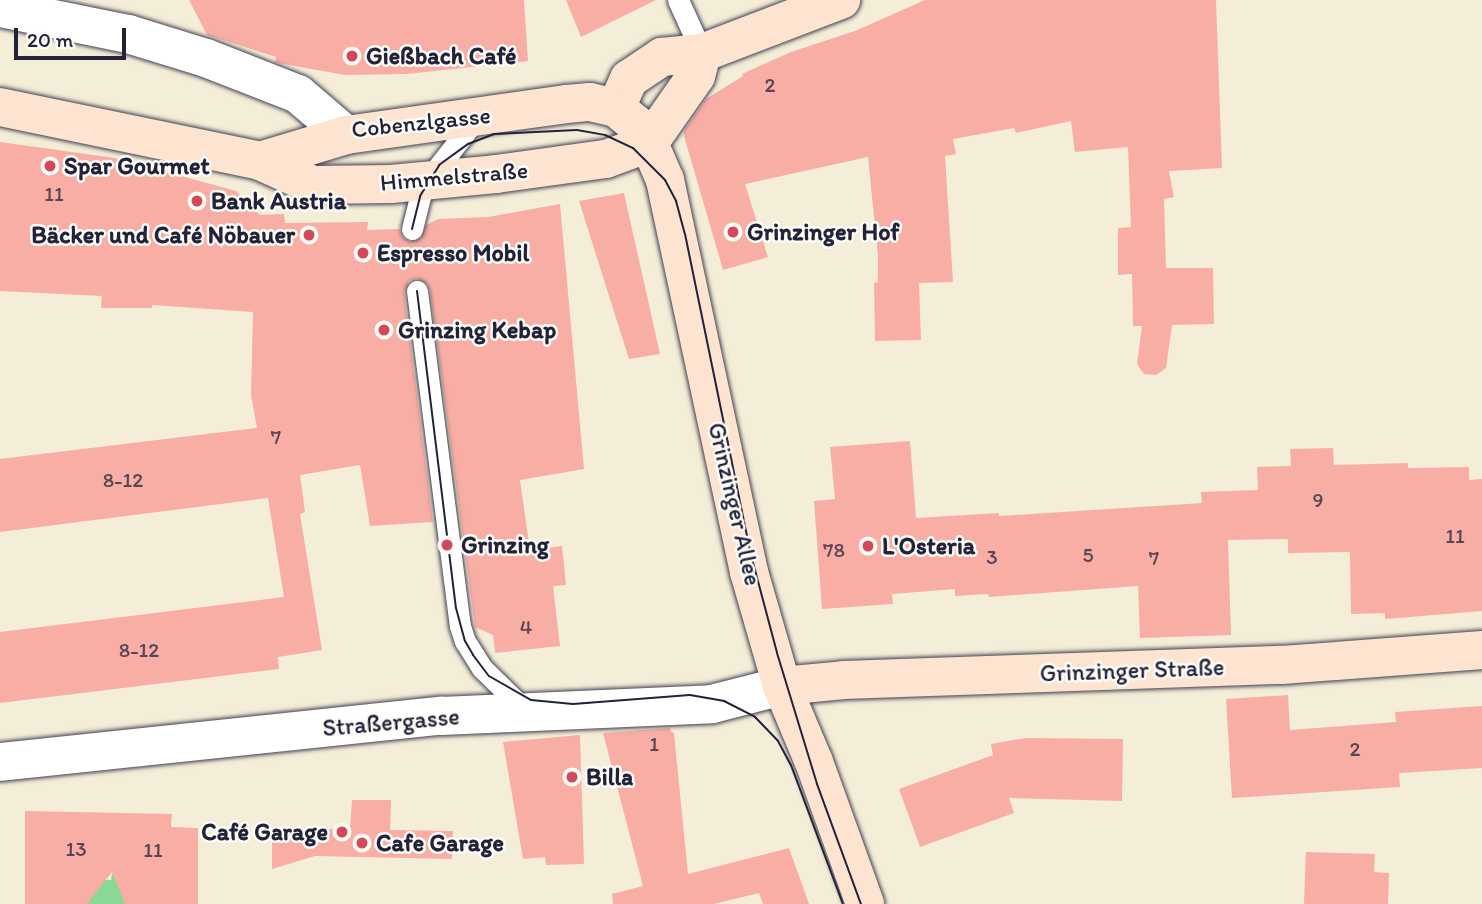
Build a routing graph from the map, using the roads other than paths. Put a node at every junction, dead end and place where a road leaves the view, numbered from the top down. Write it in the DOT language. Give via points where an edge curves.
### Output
graph roads {
  1 [pos="841,0"];
  2 [pos="682,2"];
  3 [pos="0,8"];
  4 [pos="702,53"];
  5 [pos="0,107"];
  6 [pos="616,108"];
  7 [pos="477,117"];
  8 [pos="346,135"];
  9 [pos="649,143"];
  10 [pos="260,161"];
  11 [pos="428,180"];
  12 [pos="412,229"];
  13 [pos="417,291"];
  14 [pos="1482,650"];
  15 [pos="782,686"];
  16 [pos="529,714"];
  17 [pos="0,762"];
  18 [pos="865,904"];
  1 -- 4 [label="street"];
  2 -- 4 [label="lane"];
  3 -- 8 [label="street, Cobenzlgasse" via="128,34 206,58 298,94"];
  4 -- 6 [label="street" via="662,57 629,79"];
  4 -- 9 [label="street" via="696,76"];
  5 -- 10 [label="street, Himmelstraße"];
  6 -- 7 [label="street, Cobenzlgasse" via="590,102"];
  6 -- 9 [label="street, Grinzinger Allee" via="636,124"];
  7 -- 8 [label="street, Cobenzlgasse"];
  7 -- 11 [label="lane"];
  8 -- 10 [label="street, Himmelstraße"];
  9 -- 11 [label="street, Himmelstraße" via="606,159"];
  9 -- 15 [label="street, Grinzinger Allee" via="665,180 749,572"];
  10 -- 11 [label="street, Himmelstraße" via="313,185"];
  11 -- 12 [label="lane"];
  13 -- 16 [label="lane" via="460,626 482,668"];
  14 -- 15 [label="street, Grinzinger Straße" via="1282,666 844,680"];
  15 -- 16 [label="street, Straßergasse" via="712,704"];
  15 -- 18 [label="street, Grinzinger Allee"];
  16 -- 17 [label="street, Straßergasse" via="442,716"];
}
